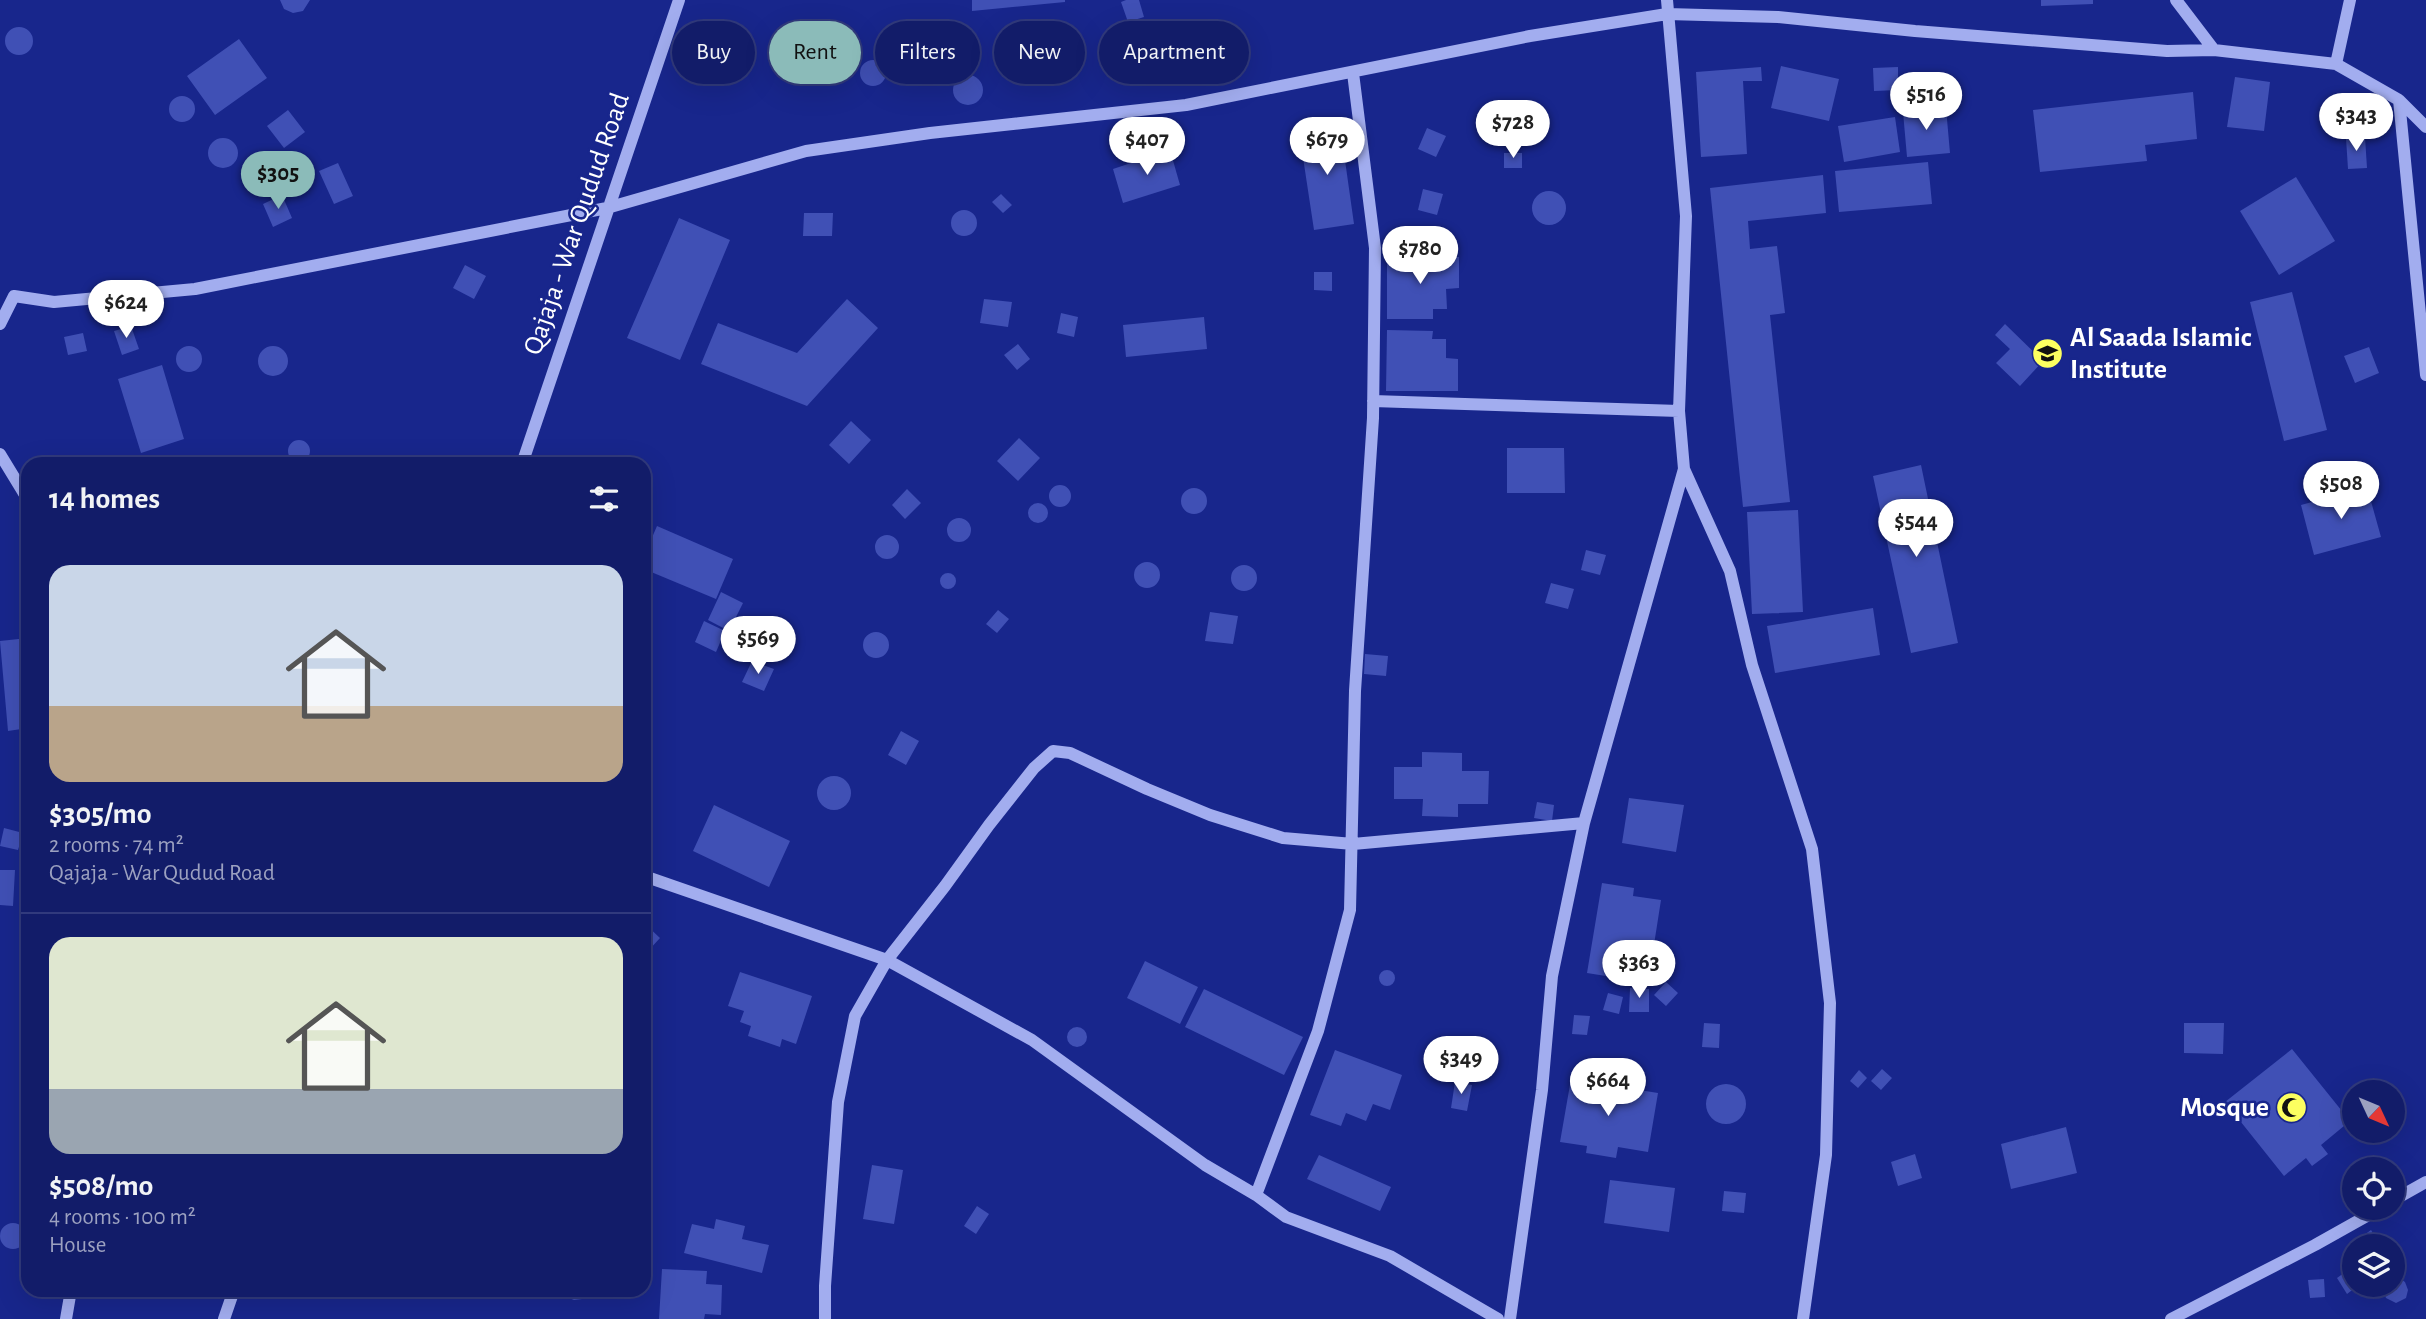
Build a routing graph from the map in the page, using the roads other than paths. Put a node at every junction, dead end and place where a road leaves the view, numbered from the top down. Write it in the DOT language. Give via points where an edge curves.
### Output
graph roads {
  1 [pos="679,0"];
  2 [pos="1667,0"];
  3 [pos="2176,0"];
  4 [pos="2350,0"];
  5 [pos="1667,14"];
  6 [pos="2214,50"];
  7 [pos="2336,64"];
  8 [pos="1353,73"];
  9 [pos="2399,100"];
  10 [pos="2426,127"];
  11 [pos="607,208"];
  12 [pos="0,290"];
  13 [pos="14,296"];
  14 [pos="0,324"];
  15 [pos="2426,375"];
  16 [pos="1373,401"];
  17 [pos="1679,411"];
  18 [pos="0,454"];
  19 [pos="524,457"];
  20 [pos="1684,469"];
  21 [pos="21,488"];
  22 [pos="1584,823"];
  23 [pos="1353,845"];
  24 [pos="651,878"];
  25 [pos="887,960"];
  26 [pos="2426,1182"];
  27 [pos="2405,1194"];
  28 [pos="1256,1195"];
  29 [pos="2360,1220"];
  30 [pos="70,1297"];
  31 [pos="232,1297"];
  32 [pos="66,1319"];
  33 [pos="224,1319"];
  34 [pos="825,1319"];
  35 [pos="1498,1319"];
  36 [pos="1510,1319"];
  37 [pos="1803,1319"];
  38 [pos="2171,1319"];
  1 -- 11 [label="street, Qajaja - War Qudud Road"];
  2 -- 5 [label="street"];
  3 -- 6 [label="street"];
  4 -- 7 [label="street"];
  5 -- 6 [label="street" via="1778,17 2167,51"];
  5 -- 8 [label="street" via="1530,36"];
  5 -- 17 [label="street" via="1686,216"];
  6 -- 7 [label="street"];
  7 -- 9 [label="street"];
  8 -- 11 [label="street" via="1185,105 806,150"];
  8 -- 16 [label="street" via="1375,248"];
  9 -- 10 [label="street"];
  9 -- 15 [label="street"];
  11 -- 13 [label="street" via="195,289 54,302"];
  11 -- 19 [label="street, Qajaja - War Qudud Road"];
  12 -- 13 [label="street"];
  13 -- 14 [label="street"];
  16 -- 17 [label="street"];
  16 -- 23 [label="street" via="1355,691"];
  17 -- 20 [label="street"];
  18 -- 21 [label="street"];
  20 -- 22 [label="street"];
  20 -- 37 [label="street" via="1730,571 1752,665 1812,849 1830,1003 1826,1155"];
  22 -- 23 [label="street"];
  22 -- 36 [label="street" via="1552,976 1542,1090"];
  23 -- 25 [label="street" via="1283,838 1210,815 1070,752 1053,751 1034,768"];
  23 -- 28 [label="street" via="1350,910 1318,1031"];
  24 -- 25 [label="street"];
  25 -- 28 [label="street" via="1032,1040 1205,1165"];
  25 -- 34 [label="street" via="855,1016 838,1102"];
  26 -- 27 [label="street"];
  28 -- 35 [label="street" via="1286,1217 1390,1256"];
  29 -- 38 [label="street"];
  30 -- 32 [label="street"];
  31 -- 33 [label="street"];
}
